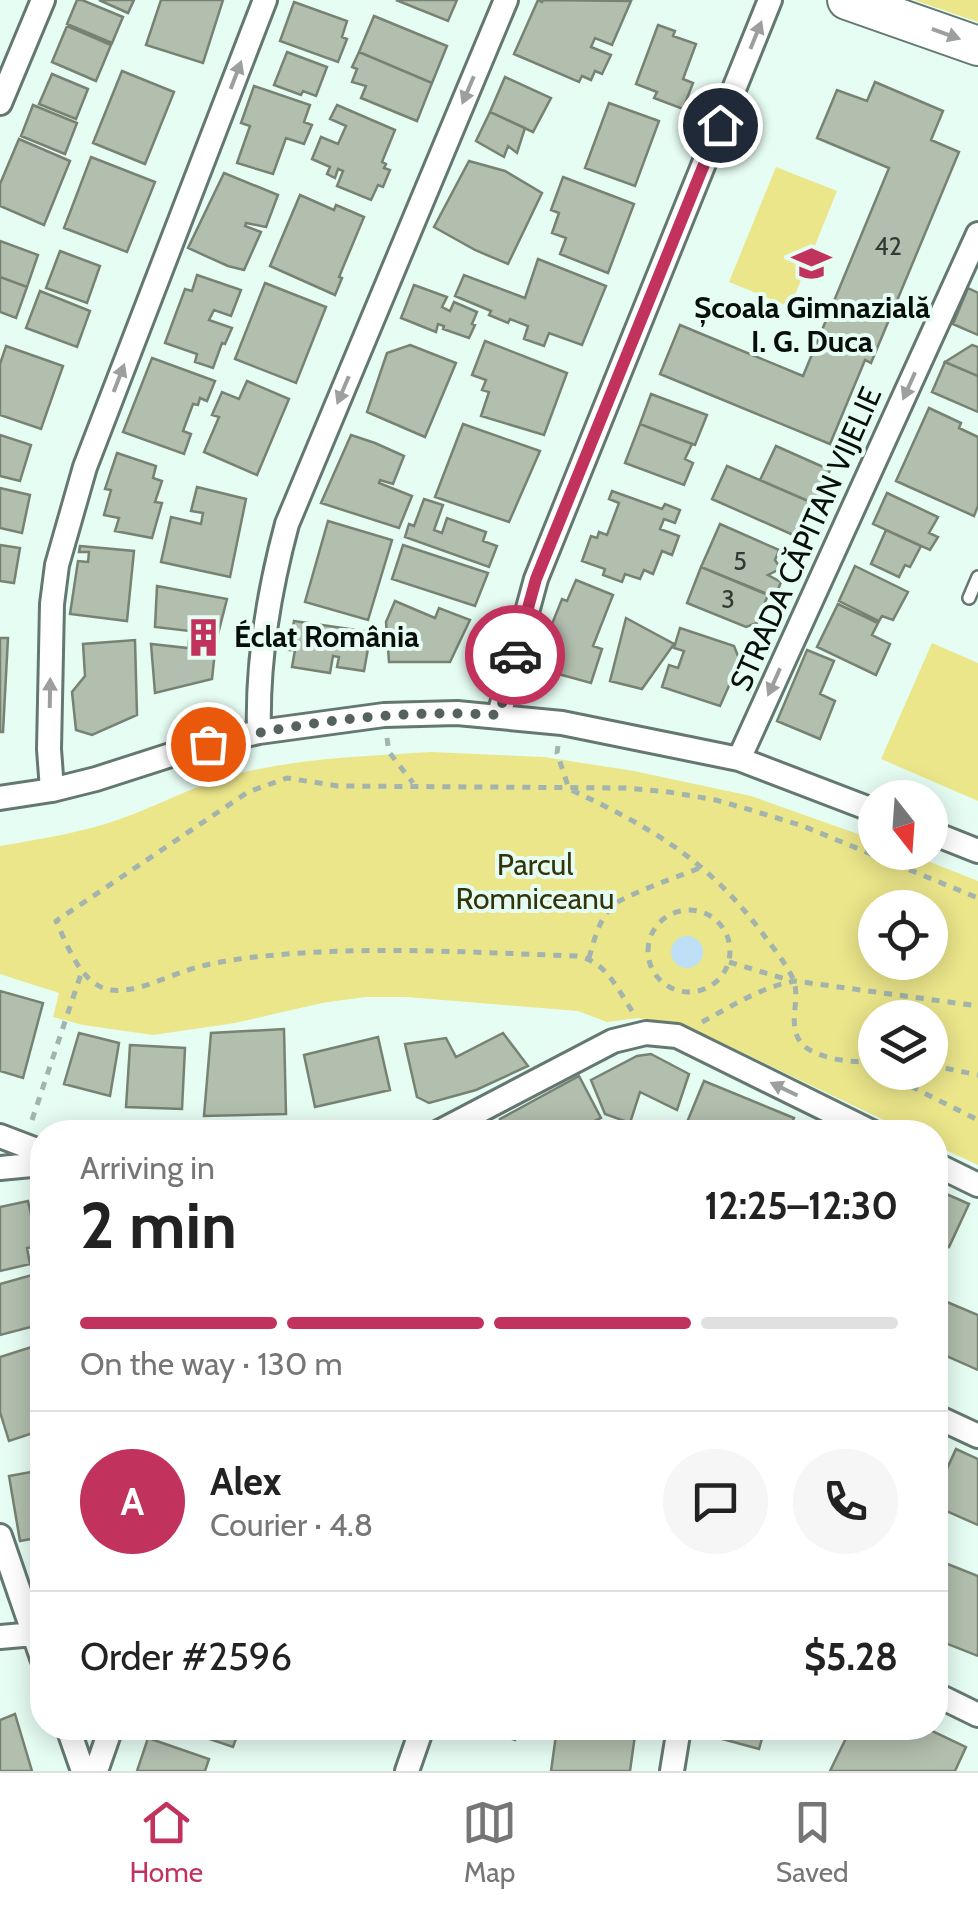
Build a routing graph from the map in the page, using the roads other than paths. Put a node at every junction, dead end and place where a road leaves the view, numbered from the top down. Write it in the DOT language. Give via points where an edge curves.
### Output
graph roads {
  1 [pos="43,0"];
  2 [pos="265,0"];
  3 [pos="506,0"];
  4 [pos="770,0"];
  5 [pos="847,0"];
  6 [pos="978,46"];
  7 [pos="0,102"];
  8 [pos="978,234"];
  9 [pos="978,577"];
  10 [pos="968,598"];
  11 [pos="499,715"];
  12 [pos="258,732"];
  13 [pos="739,759"];
  14 [pos="52,790"];
  15 [pos="0,798"];
  16 [pos="858,805"];
  17 [pos="948,839"];
  18 [pos="978,851"];
  19 [pos="462,1120"];
  20 [pos="848,1120"];
  21 [pos="0,1136"];
  22 [pos="30,1147"];
  23 [pos="30,1165"];
  24 [pos="0,1168"];
  25 [pos="948,1171"];
  26 [pos="978,1186"];
  27 [pos="948,1422"];
  28 [pos="978,1436"];
  29 [pos="0,1536"];
  30 [pos="30,1622"];
  31 [pos="30,1634"];
  32 [pos="0,1637"];
  33 [pos="948,1700"];
  34 [pos="978,1715"];
  35 [pos="72,1740"];
  36 [pos="107,1740"];
  37 [pos="418,1740"];
  38 [pos="677,1740"];
  39 [pos="83,1771"];
  40 [pos="96,1771"];
  41 [pos="407,1771"];
  42 [pos="672,1771"];
  1 -- 7 [label="street"];
  14 -- 2 [label="street, one-way" via="52,604 66,528"];
  3 -- 12 [label="street, one-way" via="287,524 275,569"];
  11 -- 4 [label="street, one-way" via="536,579"];
  5 -- 6 [label="main road, one-way"];
  8 -- 13 [label="street, STRADA CĂPITAN VIJELIE, one-way"];
  9 -- 10 [label="lane"];
  11 -- 12 [label="street" via="384,715"];
  11 -- 13 [label="street"];
  12 -- 14 [label="street"];
  13 -- 16 [label="street"];
  14 -- 15 [label="street"];
  17 -- 18 [label="street"];
  20 -- 19 [label="street, one-way" via="677,1036 646,1033 612,1041"];
  21 -- 22 [label="street"];
  23 -- 24 [label="street"];
  25 -- 26 [label="street"];
  27 -- 28 [label="street"];
  29 -- 30 [label="street"];
  31 -- 32 [label="street"];
  33 -- 34 [label="street"];
  35 -- 39 [label="street"];
  36 -- 40 [label="street"];
  37 -- 41 [label="street"];
  38 -- 42 [label="street"];
}
